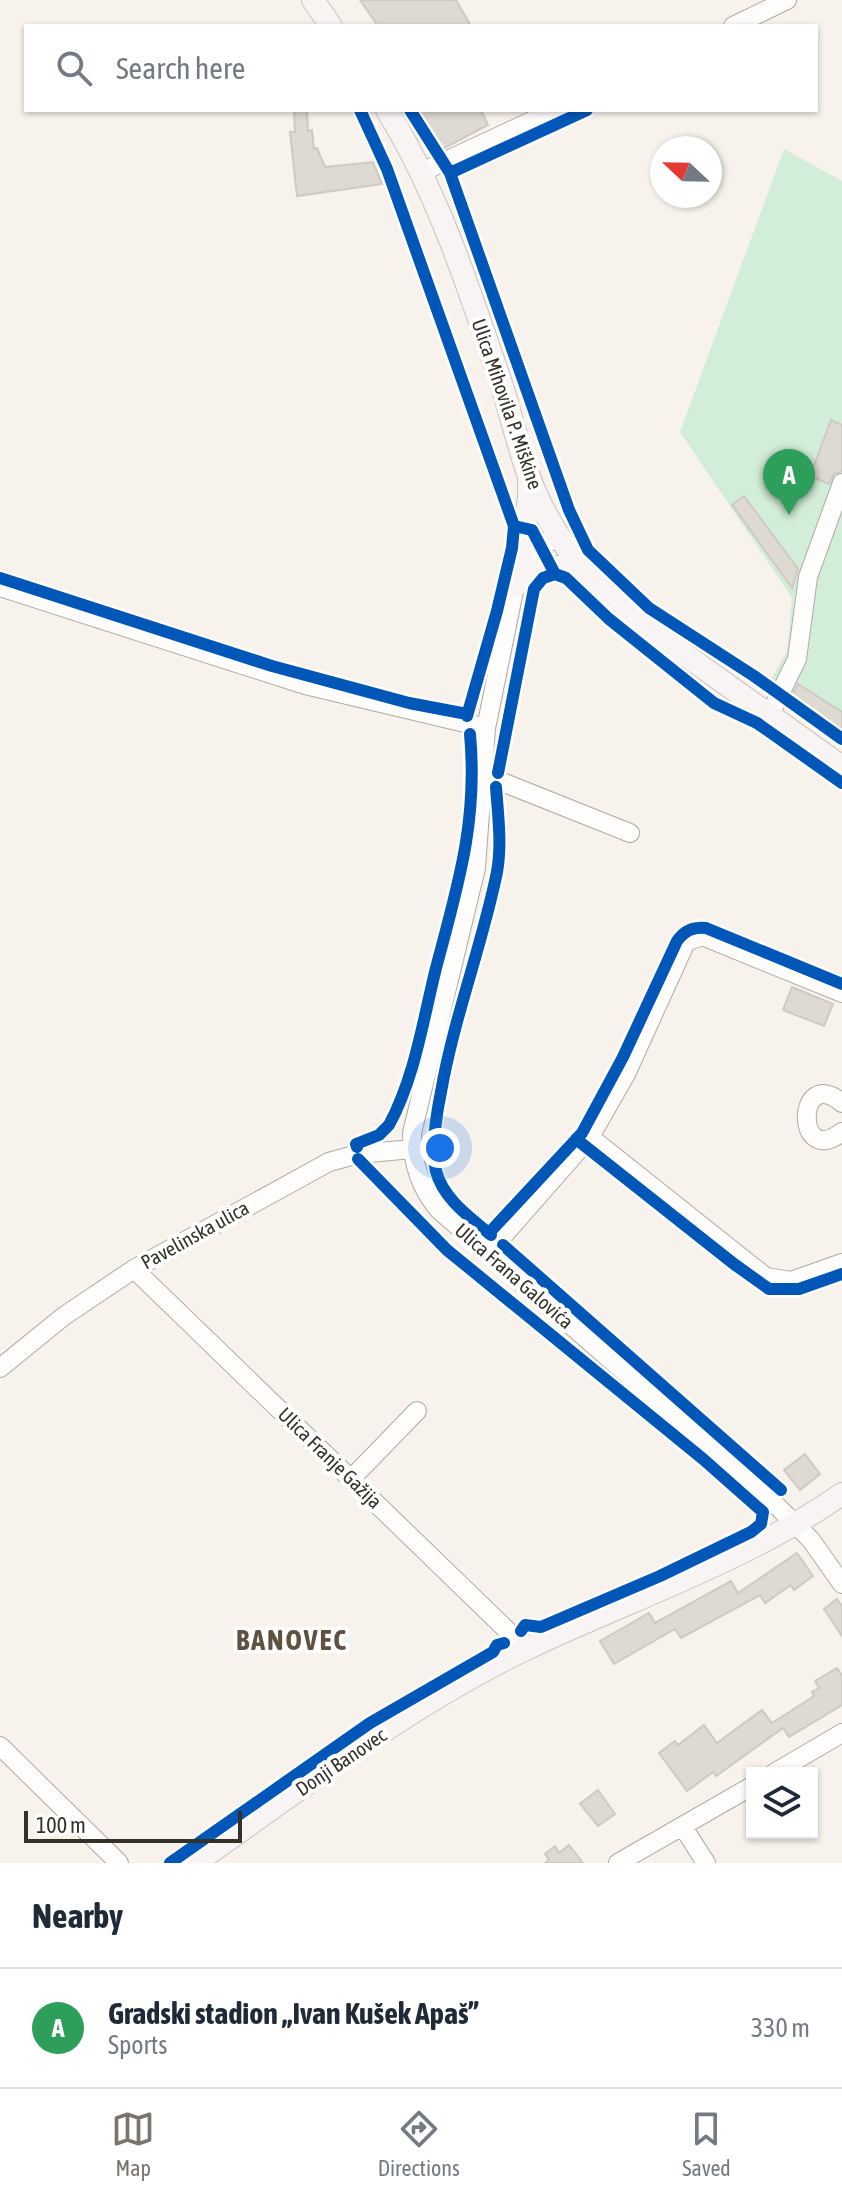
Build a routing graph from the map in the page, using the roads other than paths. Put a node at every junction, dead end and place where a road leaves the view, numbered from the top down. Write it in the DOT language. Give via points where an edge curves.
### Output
graph roads {
  1 [pos="313,0"];
  2 [pos="787,0"];
  3 [pos="330,24"];
  4 [pos="737,24"];
  5 [pos="388,112"];
  6 [pos="551,112"];
  7 [pos="422,172"];
  8 [pos="529,475"];
  9 [pos="842,483"];
  10 [pos="558,534"];
  11 [pos="584,571"];
  12 [pos="516,582"];
  13 [pos="0,587"];
  14 [pos="769,716"];
  15 [pos="486,728"];
  16 [pos="842,767"];
  17 [pos="483,777"];
  18 [pos="630,833"];
  19 [pos="842,993"];
  20 [pos="842,1103"];
  21 [pos="842,1132"];
  22 [pos="590,1137"];
  23 [pos="412,1149"];
  24 [pos="488,1253"];
  25 [pos="842,1263"];
  26 [pos="134,1269"];
  27 [pos="0,1368"];
  28 [pos="417,1411"];
  29 [pos="351,1479"];
  30 [pos="842,1494"];
  31 [pos="795,1523"];
  32 [pos="842,1584"];
  33 [pos="524,1650"];
  34 [pos="842,1733"];
  35 [pos="0,1746"];
  36 [pos="784,1767"];
  37 [pos="746,1790"];
  38 [pos="683,1827"];
  39 [pos="119,1863"];
  40 [pos="195,1863"];
  41 [pos="618,1863"];
  42 [pos="706,1863"];
  1 -- 3 [label="main road"];
  2 -- 4 [label="street"];
  5 -- 7 [label="main road, Ulica Mihovila P. Miškine"];
  6 -- 7 [label="street"];
  7 -- 8 [label="main road, Ulica Mihovila P. Miškine" via="498,375"];
  8 -- 10 [label="main road, Ulica Mihovila P. Miškine"];
  8 -- 12 [label="main road"];
  9 -- 14 [label="street" via="808,577 797,659"];
  10 -- 11 [label="main road, Ulica Mihovila P. Miškine"];
  10 -- 12 [label="street, Ulica Frana Galovića" via="530,558"];
  11 -- 12 [label="main road" via="551,566"];
  11 -- 14 [label="main road, Ulica Mihovila P. Miškine" via="625,612"];
  12 -- 15 [label="street, Ulica Frana Galovića"];
  13 -- 15 [label="street" via="305,685"];
  14 -- 16 [label="main road, Ulica Mihovila P. Miškine"];
  15 -- 17 [label="street, Ulica Frana Galovića"];
  17 -- 18 [label="street"];
  17 -- 23 [label="street, Ulica Frana Galovića" via="476,868 414,1118"];
  19 -- 22 [label="street" via="702,936 692,938"];
  20 -- 21 [label="street" via="819,1097 808,1105 805,1119 810,1132 822,1138"];
  22 -- 24 [label="street"];
  22 -- 25 [label="street" via="766,1277 791,1281"];
  23 -- 24 [label="street, Ulica Frana Galovića" via="432,1202"];
  23 -- 26 [label="street, Pavelinska ulica" via="329,1162"];
  24 -- 31 [label="street, Ulica Frana Galovića"];
  26 -- 27 [label="street, Pavelinska ulica"];
  26 -- 29 [label="street, Ulica Franje Gažija"];
  28 -- 29 [label="street"];
  29 -- 33 [label="street, Ulica Franje Gažija"];
  30 -- 31 [label="main road, Donji Banovec"];
  31 -- 32 [label="street, Ulica Frana Galovića"];
  31 -- 33 [label="main road, Donji Banovec"];
  33 -- 40 [label="main road, Donji Banovec" via="398,1723"];
  34 -- 36 [label="street"];
  35 -- 39 [label="street"];
  37 -- 38 [label="street"];
  38 -- 41 [label="street"];
  38 -- 42 [label="street"];
}
